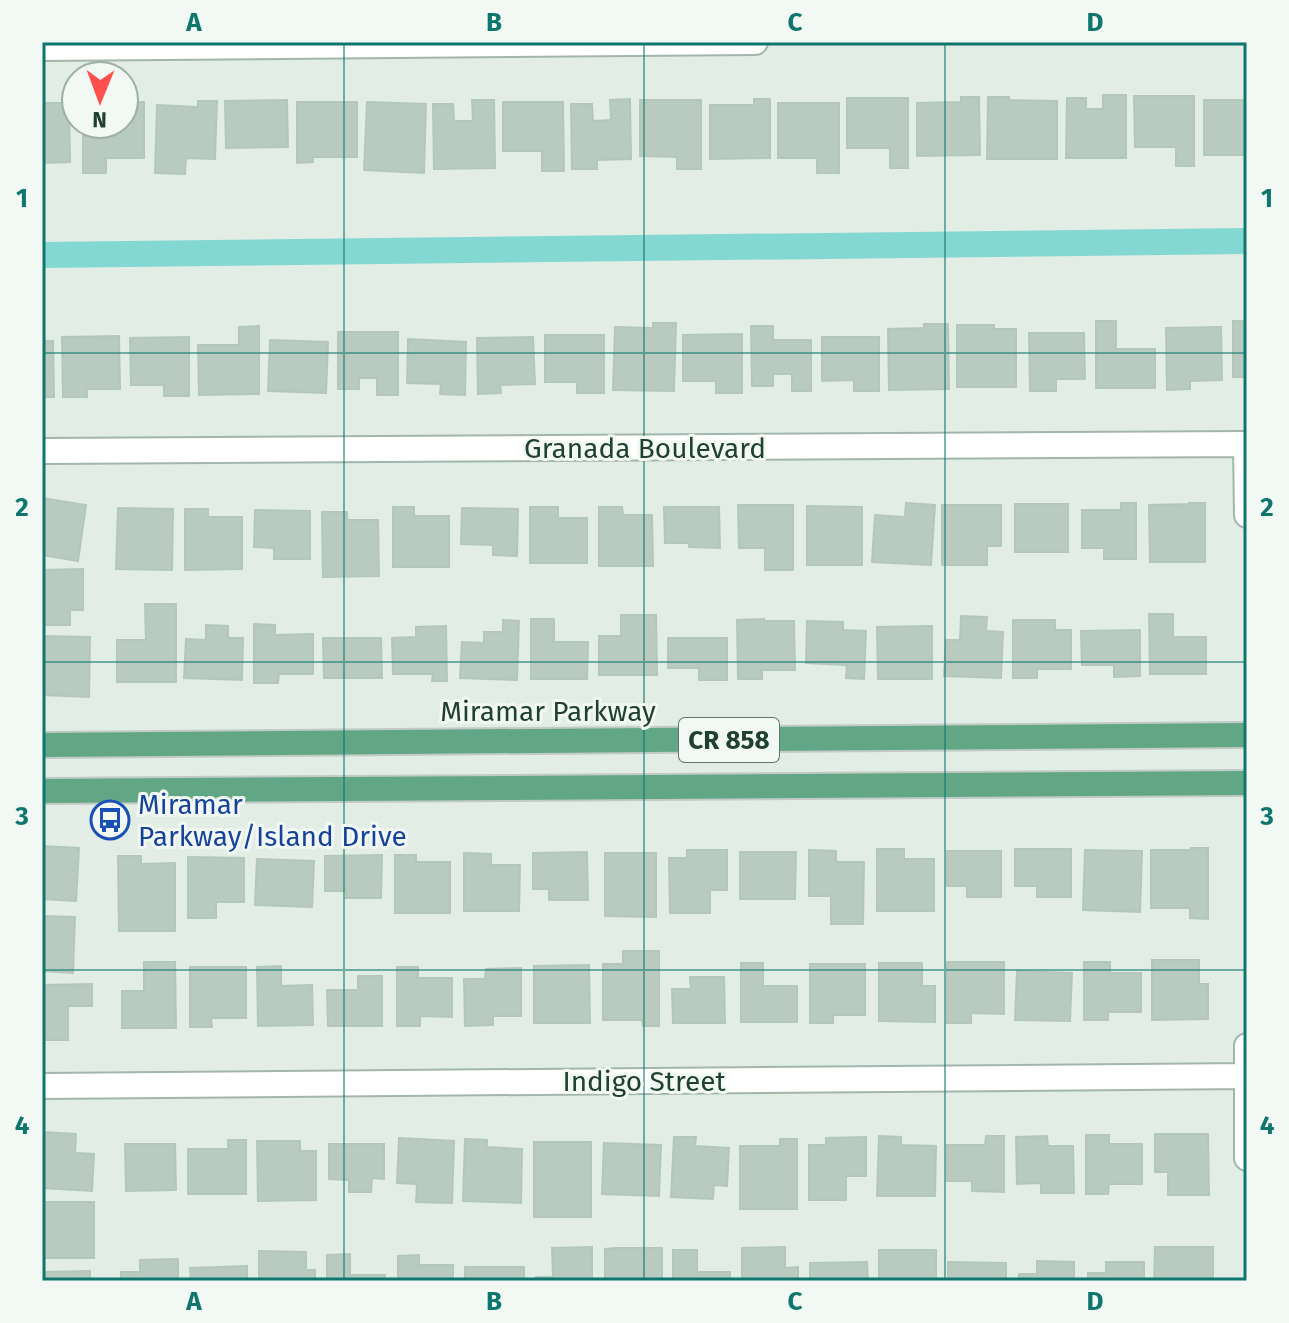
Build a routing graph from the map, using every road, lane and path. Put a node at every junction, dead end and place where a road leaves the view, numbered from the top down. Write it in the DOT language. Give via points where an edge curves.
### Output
graph roads {
  1 [pos="755,42"];
  2 [pos="42,48"];
  3 [pos="1247,444"];
  4 [pos="42,451"];
  5 [pos="1247,515"];
  6 [pos="1247,735"];
  7 [pos="42,745"];
  8 [pos="1247,783"];
  9 [pos="42,791"];
  10 [pos="1247,1046"];
  11 [pos="1247,1076"];
  12 [pos="42,1086"];
  13 [pos="1247,1158"];
  1 -- 2 [label="street"];
  3 -- 4 [label="street, Granada Boulevard"];
  3 -- 5 [label="street"];
  6 -- 7 [label="main road, Miramar Parkway / CR 858"];
  8 -- 9 [label="main road, CR 858"];
  10 -- 11 [label="street"];
  11 -- 12 [label="street, Indigo Street"];
  11 -- 13 [label="street"];
}
